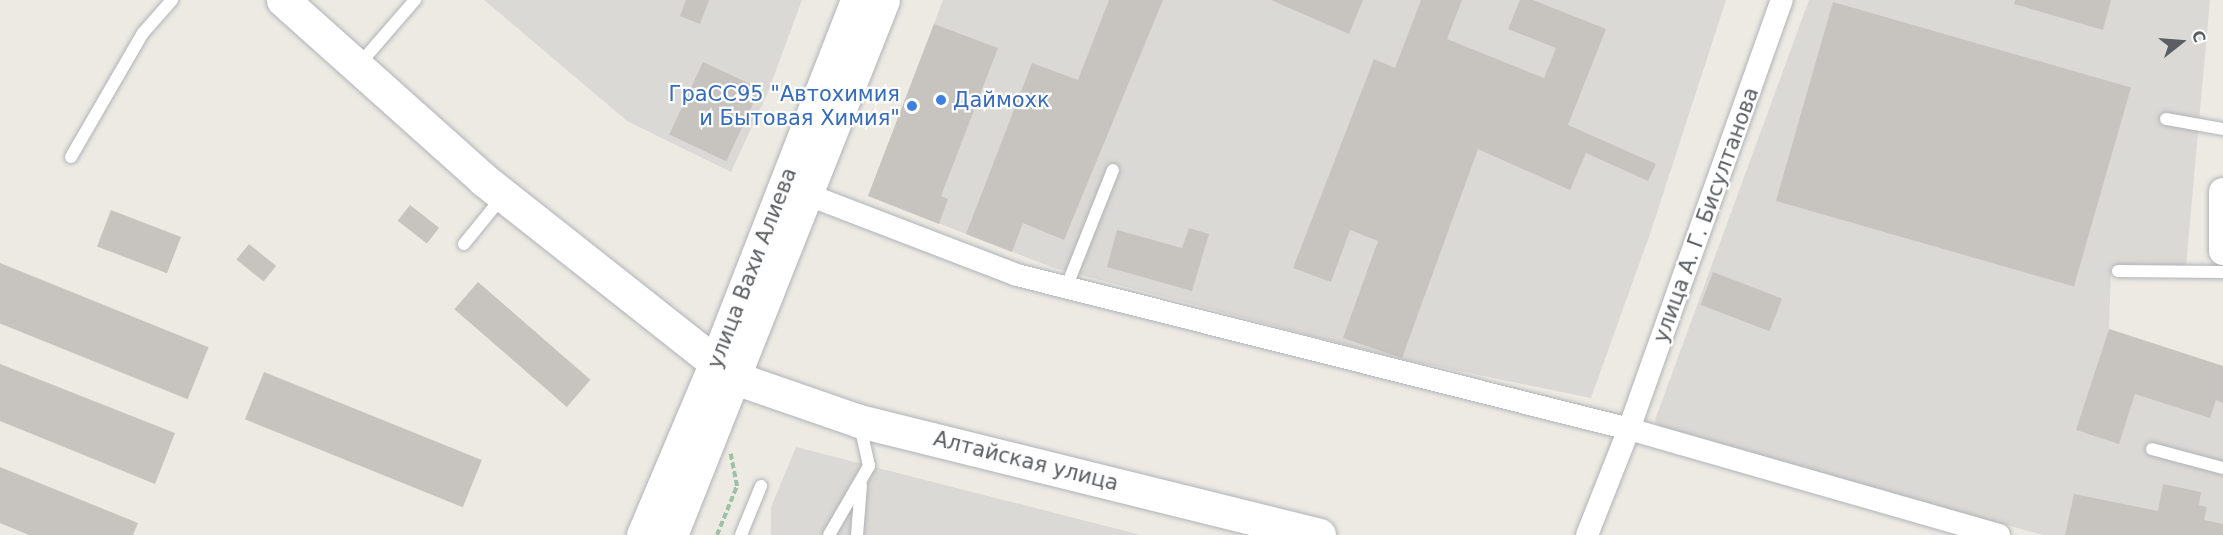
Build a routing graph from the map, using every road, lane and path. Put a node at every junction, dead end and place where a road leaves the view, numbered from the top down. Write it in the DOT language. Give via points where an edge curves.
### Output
graph roads {
  1 [pos="172,0"];
  2 [pos="283,0"];
  3 [pos="415,0"];
  4 [pos="857,0"];
  5 [pos="883,0"];
  6 [pos="1782,0"];
  7 [pos="356,68"];
  8 [pos="2166,119"];
  9 [pos="2223,129"];
  10 [pos="71,157"];
  11 [pos="1113,170"];
  12 [pos="2223,192"];
  13 [pos="806,194"];
  14 [pos="504,195"];
  15 [pos="464,244"];
  16 [pos="2223,251"];
  17 [pos="2118,272"];
  18 [pos="2223,272"];
  19 [pos="1066,288"];
  20 [pos="725,370"];
  21 [pos="860,421"];
  22 [pos="1629,429"];
  23 [pos="729,441"];
  24 [pos="2152,449"];
  25 [pos="2223,468"];
  26 [pos="861,481"];
  27 [pos="761,486"];
  28 [pos="643,535"];
  29 [pos="671,535"];
  30 [pos="717,535"];
  31 [pos="741,535"];
  32 [pos="829,535"];
  33 [pos="857,535"];
  34 [pos="1319,535"];
  35 [pos="1587,535"];
  36 [pos="1999,535"];
  1 -- 10 [label="lane" via="143,33"];
  2 -- 7 [label="main road, Алтайская улица"];
  3 -- 7 [label="lane"];
  4 -- 20 [label="main road, улица Вахи Алиева"];
  5 -- 13 [label="main road, улица Вахи Алиева"];
  6 -- 22 [label="street, улица А. Г. Бисултанова"];
  7 -- 14 [label="main road, Алтайская улица"];
  8 -- 9 [label="lane"];
  11 -- 19 [label="lane"];
  12 -- 16 [label="street"];
  13 -- 19 [label="street" via="1017,275"];
  13 -- 20 [label="main road, улица Вахи Алиева"];
  14 -- 15 [label="lane"];
  14 -- 20 [label="main road, Алтайская улица"];
  17 -- 18 [label="lane"];
  19 -- 22 [label="street"];
  20 -- 21 [label="main road, Алтайская улица"];
  20 -- 28 [label="main road, улица Вахи Алиева"];
  20 -- 29 [label="main road, улица Вахи Алиева"];
  21 -- 26 [label="lane" via="869,466"];
  21 -- 34 [label="main road, Алтайская улица"];
  22 -- 35 [label="street, улица А. Г. Бисултанова"];
  22 -- 36 [label="street"];
  23 -- 30 [label="path" via="737,486"];
  24 -- 25 [label="lane"];
  26 -- 32 [label="lane"];
  26 -- 33 [label="lane"];
  27 -- 31 [label="lane"];
}
